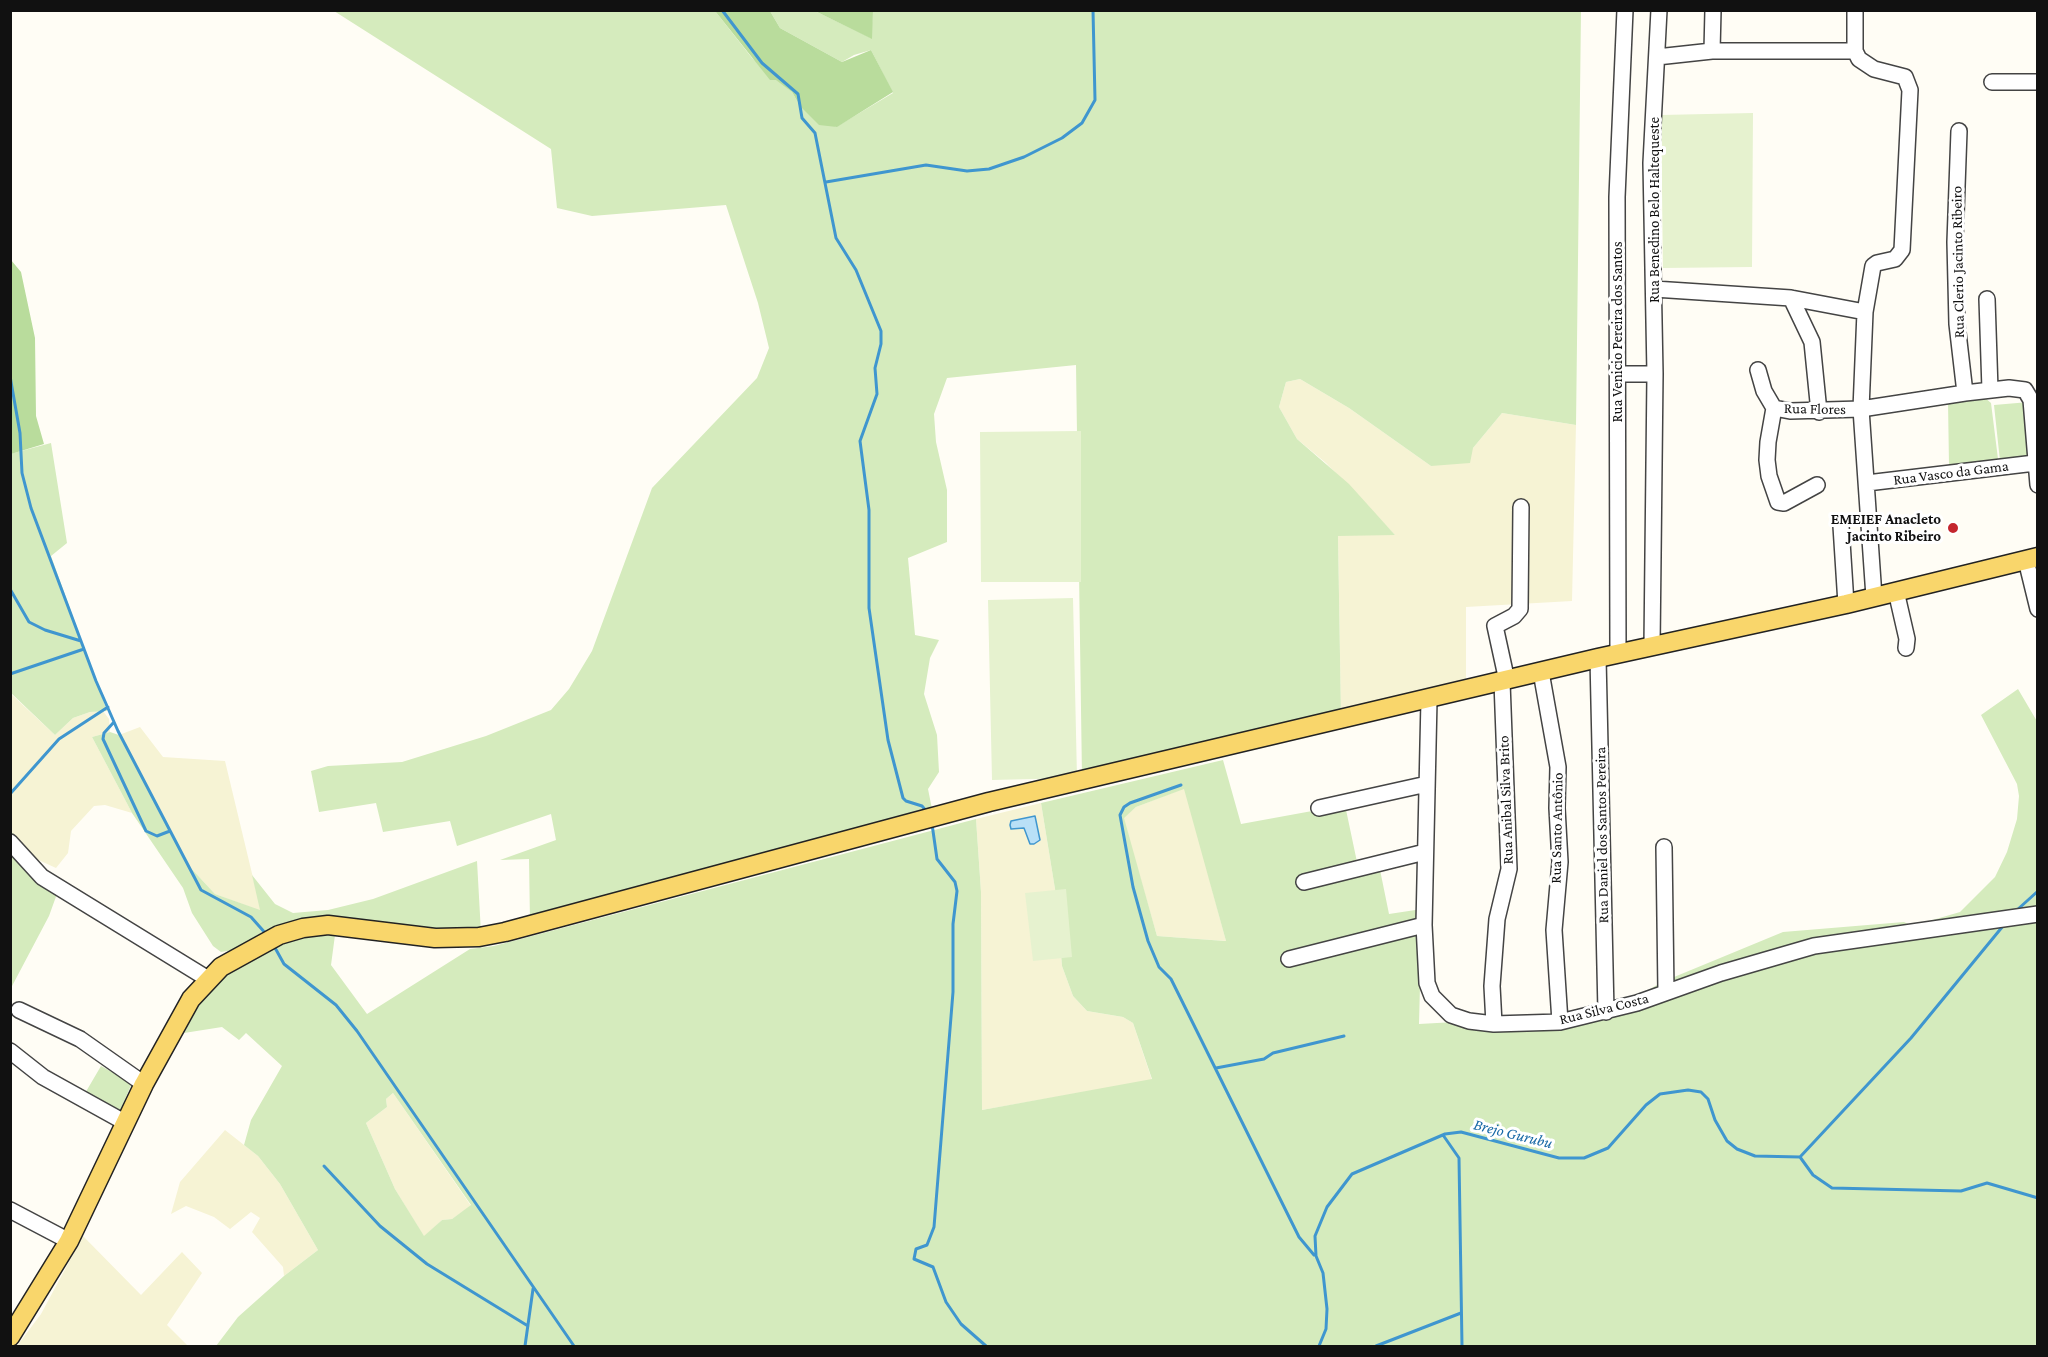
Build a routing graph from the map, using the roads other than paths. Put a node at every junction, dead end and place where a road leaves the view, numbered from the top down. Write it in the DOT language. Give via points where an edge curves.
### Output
graph roads {
  1 [pos="1625,10"];
  2 [pos="1659,10"];
  3 [pos="1713,10"];
  4 [pos="1855,10"];
  5 [pos="1712,51"];
  6 [pos="1855,51"];
  7 [pos="1657,57"];
  8 [pos="1992,82"];
  9 [pos="2037,82"];
  10 [pos="1959,131"];
  11 [pos="1654,289"];
  12 [pos="1791,298"];
  13 [pos="1987,299"];
  14 [pos="1865,312"];
  15 [pos="1758,370"];
  16 [pos="1618,374"];
  17 [pos="1655,374"];
  18 [pos="1990,390"];
  19 [pos="1965,393"];
  20 [pos="1774,408"];
  21 [pos="1861,410"];
  22 [pos="1819,412"];
  23 [pos="2035,417"];
  24 [pos="2035,463"];
  25 [pos="1867,483"];
  26 [pos="1817,485"];
  27 [pos="2037,485"];
  28 [pos="1521,507"];
  29 [pos="1841,526"];
  30 [pos="2032,558"];
  31 [pos="1896,591"];
  32 [pos="1874,597"];
  33 [pos="1846,604"];
  34 [pos="2037,609"];
  35 [pos="1652,646"];
  36 [pos="1906,648"];
  37 [pos="1618,654"];
  38 [pos="1598,658"];
  39 [pos="1541,672"];
  40 [pos="1504,681"];
  41 [pos="1429,700"];
  42 [pos="1427,784"];
  43 [pos="1319,808"];
  44 [pos="10,842"];
  45 [pos="1664,847"];
  46 [pos="1425,852"];
  47 [pos="1304,882"];
  48 [pos="2037,914"];
  49 [pos="1424,925"];
  50 [pos="1289,959"];
  51 [pos="208,979"];
  52 [pos="1666,992"];
  53 [pos="19,1010"];
  54 [pos="1606,1012"];
  55 [pos="1560,1022"];
  56 [pos="1494,1024"];
  57 [pos="10,1052"];
  58 [pos="144,1084"];
  59 [pos="126,1123"];
  60 [pos="10,1210"];
  61 [pos="69,1241"];
  62 [pos="10,1337"];
  1 -- 16 [label="street, Rua Venicio Pereira dos Santos" via="1617,196"];
  2 -- 7 [label="street, Rua Benedino Belo Haltequeste"];
  3 -- 5 [label="street"];
  4 -- 6 [label="street"];
  5 -- 6 [label="street"];
  5 -- 7 [label="street"];
  6 -- 14 [label="street" via="1865,65 1905,77 1910,90 1902,250 1895,258 1873,266"];
  7 -- 11 [label="street, Rua Benedino Belo Haltequeste" via="1651,162"];
  8 -- 9 [label="street"];
  10 -- 19 [label="street, Rua Clerio Jacinto Ribeiro" via="1955,242 1957,324"];
  11 -- 12 [label="street"];
  11 -- 17 [label="street, Rua Benedino Belo Haltequeste"];
  12 -- 14 [label="street"];
  12 -- 22 [label="street" via="1812,342"];
  13 -- 18 [label="street"];
  14 -- 21 [label="street"];
  15 -- 20 [label="street, Rua Flores" via="1764,392"];
  16 -- 17 [label="street"];
  16 -- 37 [label="street, Rua Venicio Pereira dos Santos"];
  17 -- 35 [label="street, Rua Benedino Belo Haltequeste"];
  18 -- 19 [label="street, Rua Flores"];
  18 -- 23 [label="street, Rua Flores" via="2025,390"];
  19 -- 21 [label="street, Rua Flores"];
  20 -- 22 [label="street, Rua Flores"];
  20 -- 26 [label="street" via="1767,460 1778,502 1784,503"];
  21 -- 22 [label="street, Rua Flores"];
  21 -- 25 [label="street"];
  23 -- 24 [label="street"];
  24 -- 25 [label="street, Rua Vasco da Gama"];
  24 -- 27 [label="street"];
  25 -- 32 [label="street"];
  28 -- 40 [label="street, Rua Anibal Silva Brito" via="1520,609 1495,626"];
  29 -- 33 [label="street"];
  30 -- 31 [label="main road"];
  30 -- 34 [label="street"];
  31 -- 32 [label="main road"];
  31 -- 36 [label="street"];
  32 -- 33 [label="main road"];
  33 -- 35 [label="main road"];
  35 -- 37 [label="main road"];
  37 -- 38 [label="main road"];
  38 -- 39 [label="main road"];
  38 -- 54 [label="street, Rua Daniel dos Santos Pereira"];
  39 -- 40 [label="main road"];
  39 -- 55 [label="street, Rua Santo Antônio" via="1558,767 1560,862 1554,930"];
  40 -- 41 [label="main road"];
  40 -- 56 [label="street, Rua Anibal Silva Brito" via="1509,869 1497,919 1492,986"];
  41 -- 42 [label="street, Rua Silva Costa"];
  41 -- 51 [label="main road" via="989,802 505,932 435,938 352,926 303,928 255,946"];
  42 -- 43 [label="street"];
  42 -- 46 [label="street, Rua Silva Costa"];
  44 -- 51 [label="street" via="42,877"];
  45 -- 52 [label="street"];
  46 -- 47 [label="street"];
  46 -- 49 [label="street, Rua Silva Costa"];
  48 -- 52 [label="street, Rua Silva Costa" via="1814,946"];
  49 -- 50 [label="street"];
  49 -- 56 [label="street, Rua Silva Costa" via="1427,983 1432,996 1451,1016"];
  51 -- 58 [label="main road" via="180,1017"];
  52 -- 54 [label="street, Rua Silva Costa"];
  53 -- 58 [label="street" via="62,1029"];
  54 -- 55 [label="street, Rua Silva Costa"];
  55 -- 56 [label="street, Rua Silva Costa"];
  57 -- 59 [label="street" via="43,1077"];
  58 -- 59 [label="main road"];
  59 -- 61 [label="main road"];
  60 -- 61 [label="street"];
  61 -- 62 [label="main road"];
}
